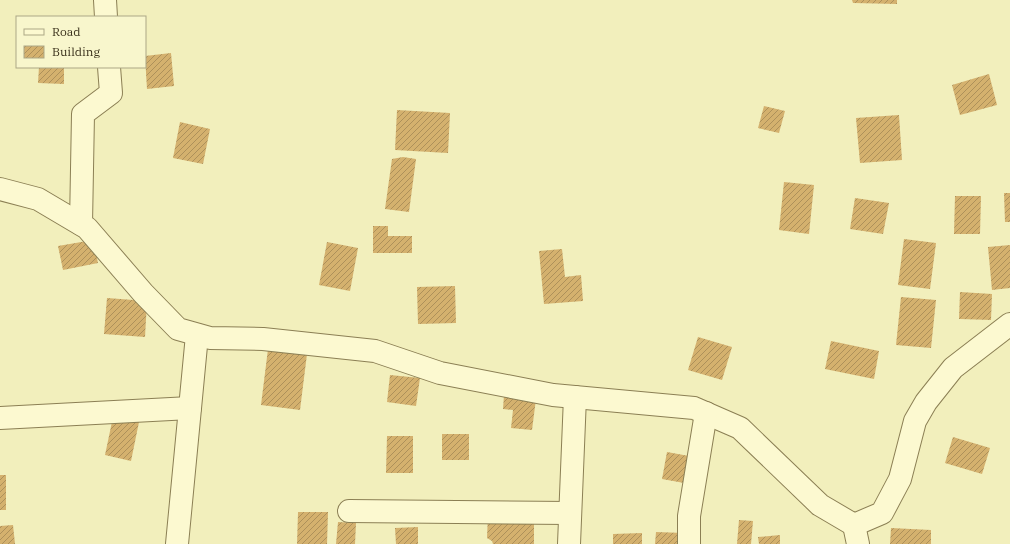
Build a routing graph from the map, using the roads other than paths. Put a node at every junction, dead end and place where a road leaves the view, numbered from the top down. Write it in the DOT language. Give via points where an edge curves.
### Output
graph roads {
  1 [pos="105,0"];
  2 [pos="106,16"];
  3 [pos="109,68"];
  4 [pos="0,189"];
  5 [pos="81,224"];
  6 [pos="1010,324"];
  7 [pos="197,335"];
  8 [pos="575,398"];
  9 [pos="190,408"];
  10 [pos="706,413"];
  11 [pos="0,418"];
  12 [pos="348,511"];
  13 [pos="570,513"];
  14 [pos="856,534"];
  15 [pos="177,544"];
  16 [pos="569,544"];
  17 [pos="689,544"];
  1 -- 2 [label="street"];
  3 -- 5 [label="street" via="111,93 83,114"];
  4 -- 5 [label="street" via="38,199"];
  5 -- 7 [label="street" via="178,329"];
  6 -- 14 [label="street" via="953,368 926,402 915,421 900,479 882,513"];
  7 -- 8 [label="street" via="375,351 440,373"];
  7 -- 9 [label="street"];
  8 -- 10 [label="street" via="694,408"];
  8 -- 13 [label="street"];
  9 -- 11 [label="street"];
  9 -- 15 [label="street"];
  10 -- 14 [label="street" via="740,428 820,505"];
  10 -- 17 [label="street" via="689,516"];
  12 -- 13 [label="street"];
  13 -- 16 [label="street"];
}
